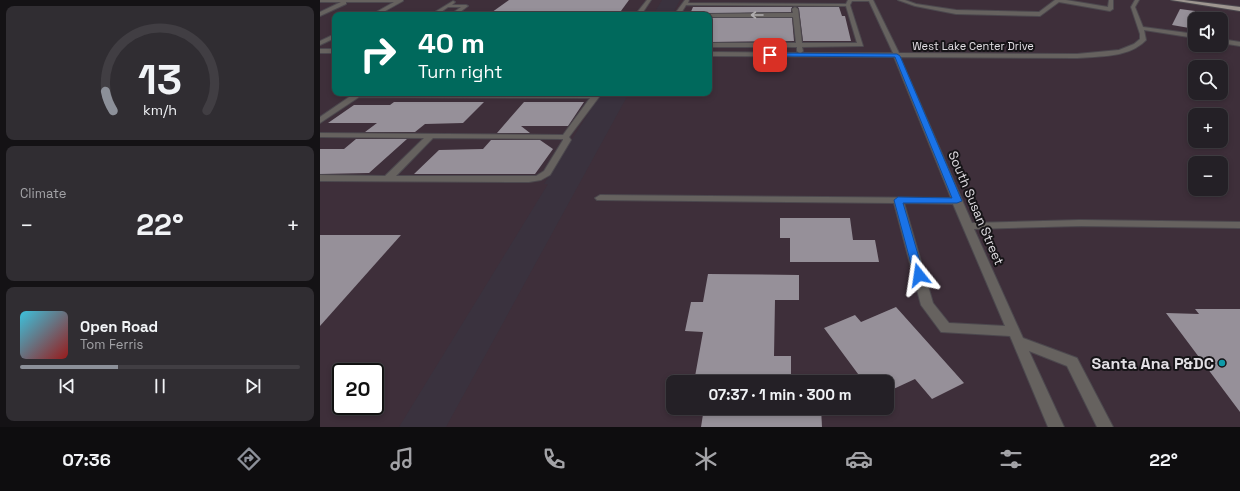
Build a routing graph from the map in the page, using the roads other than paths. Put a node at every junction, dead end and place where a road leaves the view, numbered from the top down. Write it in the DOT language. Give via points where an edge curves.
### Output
graph roads {
  1 [pos="457,0"];
  2 [pos="649,0"];
  3 [pos="758,0"];
  4 [pos="871,0"];
  5 [pos="900,0"];
  6 [pos="1057,0"];
  7 [pos="1111,0"];
  8 [pos="1137,0"];
  9 [pos="1172,0"];
  10 [pos="320,1"];
  11 [pos="348,1"];
  12 [pos="685,2"];
  13 [pos="729,2"];
  14 [pos="850,2"];
  15 [pos="794,4"];
  16 [pos="448,6"];
  17 [pos="1240,9"];
  18 [pos="380,12"];
  19 [pos="438,12"];
  20 [pos="457,12"];
  21 [pos="640,12"];
  22 [pos="679,12"];
  23 [pos="320,14"];
  24 [pos="712,15"];
  25 [pos="796,15"];
  26 [pos="1141,28"];
  27 [pos="1188,35"];
  28 [pos="332,37"];
  29 [pos="320,38"];
  30 [pos="1228,41"];
  31 [pos="320,43"];
  32 [pos="1240,44"];
  33 [pos="712,45"];
  34 [pos="741,45"];
  35 [pos="800,45"];
  36 [pos="320,51"];
  37 [pos="332,51"];
  38 [pos="712,54"];
  39 [pos="740,55"];
  40 [pos="800,55"];
  41 [pos="897,56"];
  42 [pos="356,96"];
  43 [pos="596,96"];
  44 [pos="320,121"];
  45 [pos="320,135"];
  46 [pos="431,136"];
  47 [pos="565,137"];
  48 [pos="320,178"];
  49 [pos="387,179"];
  50 [pos="600,198"];
  51 [pos="898,200"];
  52 [pos="957,201"];
  53 [pos="1240,224"];
  54 [pos="968,226"];
  55 [pos="1016,336"];
  56 [pos="1056,427"];
  57 [pos="1106,427"];
  1 -- 16 [label="street"];
  2 -- 21 [label="street"];
  3 -- 14 [label="street"];
  4 -- 14 [label="street"];
  4 -- 41 [label="street, South Susan Street"];
  5 -- 6 [label="street" via="956,12 1033,14 1040,14"];
  6 -- 7 [label="street" via="1110,9"];
  8 -- 26 [label="street" via="1133,7"];
  9 -- 17 [label="main road"];
  10 -- 11 [label="street"];
  11 -- 18 [label="street" via="401,1"];
  11 -- 23 [label="street"];
  12 -- 13 [label="street"];
  12 -- 22 [label="street"];
  13 -- 15 [label="street"];
  14 -- 15 [label="street"];
  14 -- 35 [label="street" via="861,45"];
  15 -- 25 [label="street"];
  16 -- 19 [label="street"];
  16 -- 20 [label="street" via="466,6"];
  25 -- 24 [label="street, one-way"];
  25 -- 35 [label="street"];
  26 -- 27 [label="street"];
  26 -- 41 [label="street, West Lake Center Drive" via="1143,40 1118,52 1077,56"];
  28 -- 29 [label="street"];
  28 -- 31 [label="street"];
  30 -- 32 [label="street"];
  33 -- 34 [label="street"];
  34 -- 35 [label="street"];
  34 -- 39 [label="street"];
  35 -- 40 [label="street"];
  36 -- 37 [label="street"];
  38 -- 39 [label="street, West Lake Center Drive"];
  39 -- 40 [label="street, West Lake Center Drive"];
  40 -- 41 [label="street, West Lake Center Drive"];
  41 -- 52 [label="street, South Susan Street"];
  42 -- 44 [label="street"];
  43 -- 47 [label="street"];
  45 -- 46 [label="street"];
  46 -- 47 [label="street"];
  46 -- 49 [label="street"];
  47 -- 49 [label="street" via="567,140 547,173 538,178"];
  48 -- 49 [label="street"];
  50 -- 51 [label="street"];
  51 -- 52 [label="street"];
  51 -- 55 [label="street" via="927,305 946,328"];
  52 -- 54 [label="street, South Susan Street"];
  53 -- 54 [label="street" via="1073,223"];
  54 -- 55 [label="street, South Susan Street"];
  55 -- 56 [label="street, South Susan Street"];
  55 -- 57 [label="street" via="1072,362"];
}
